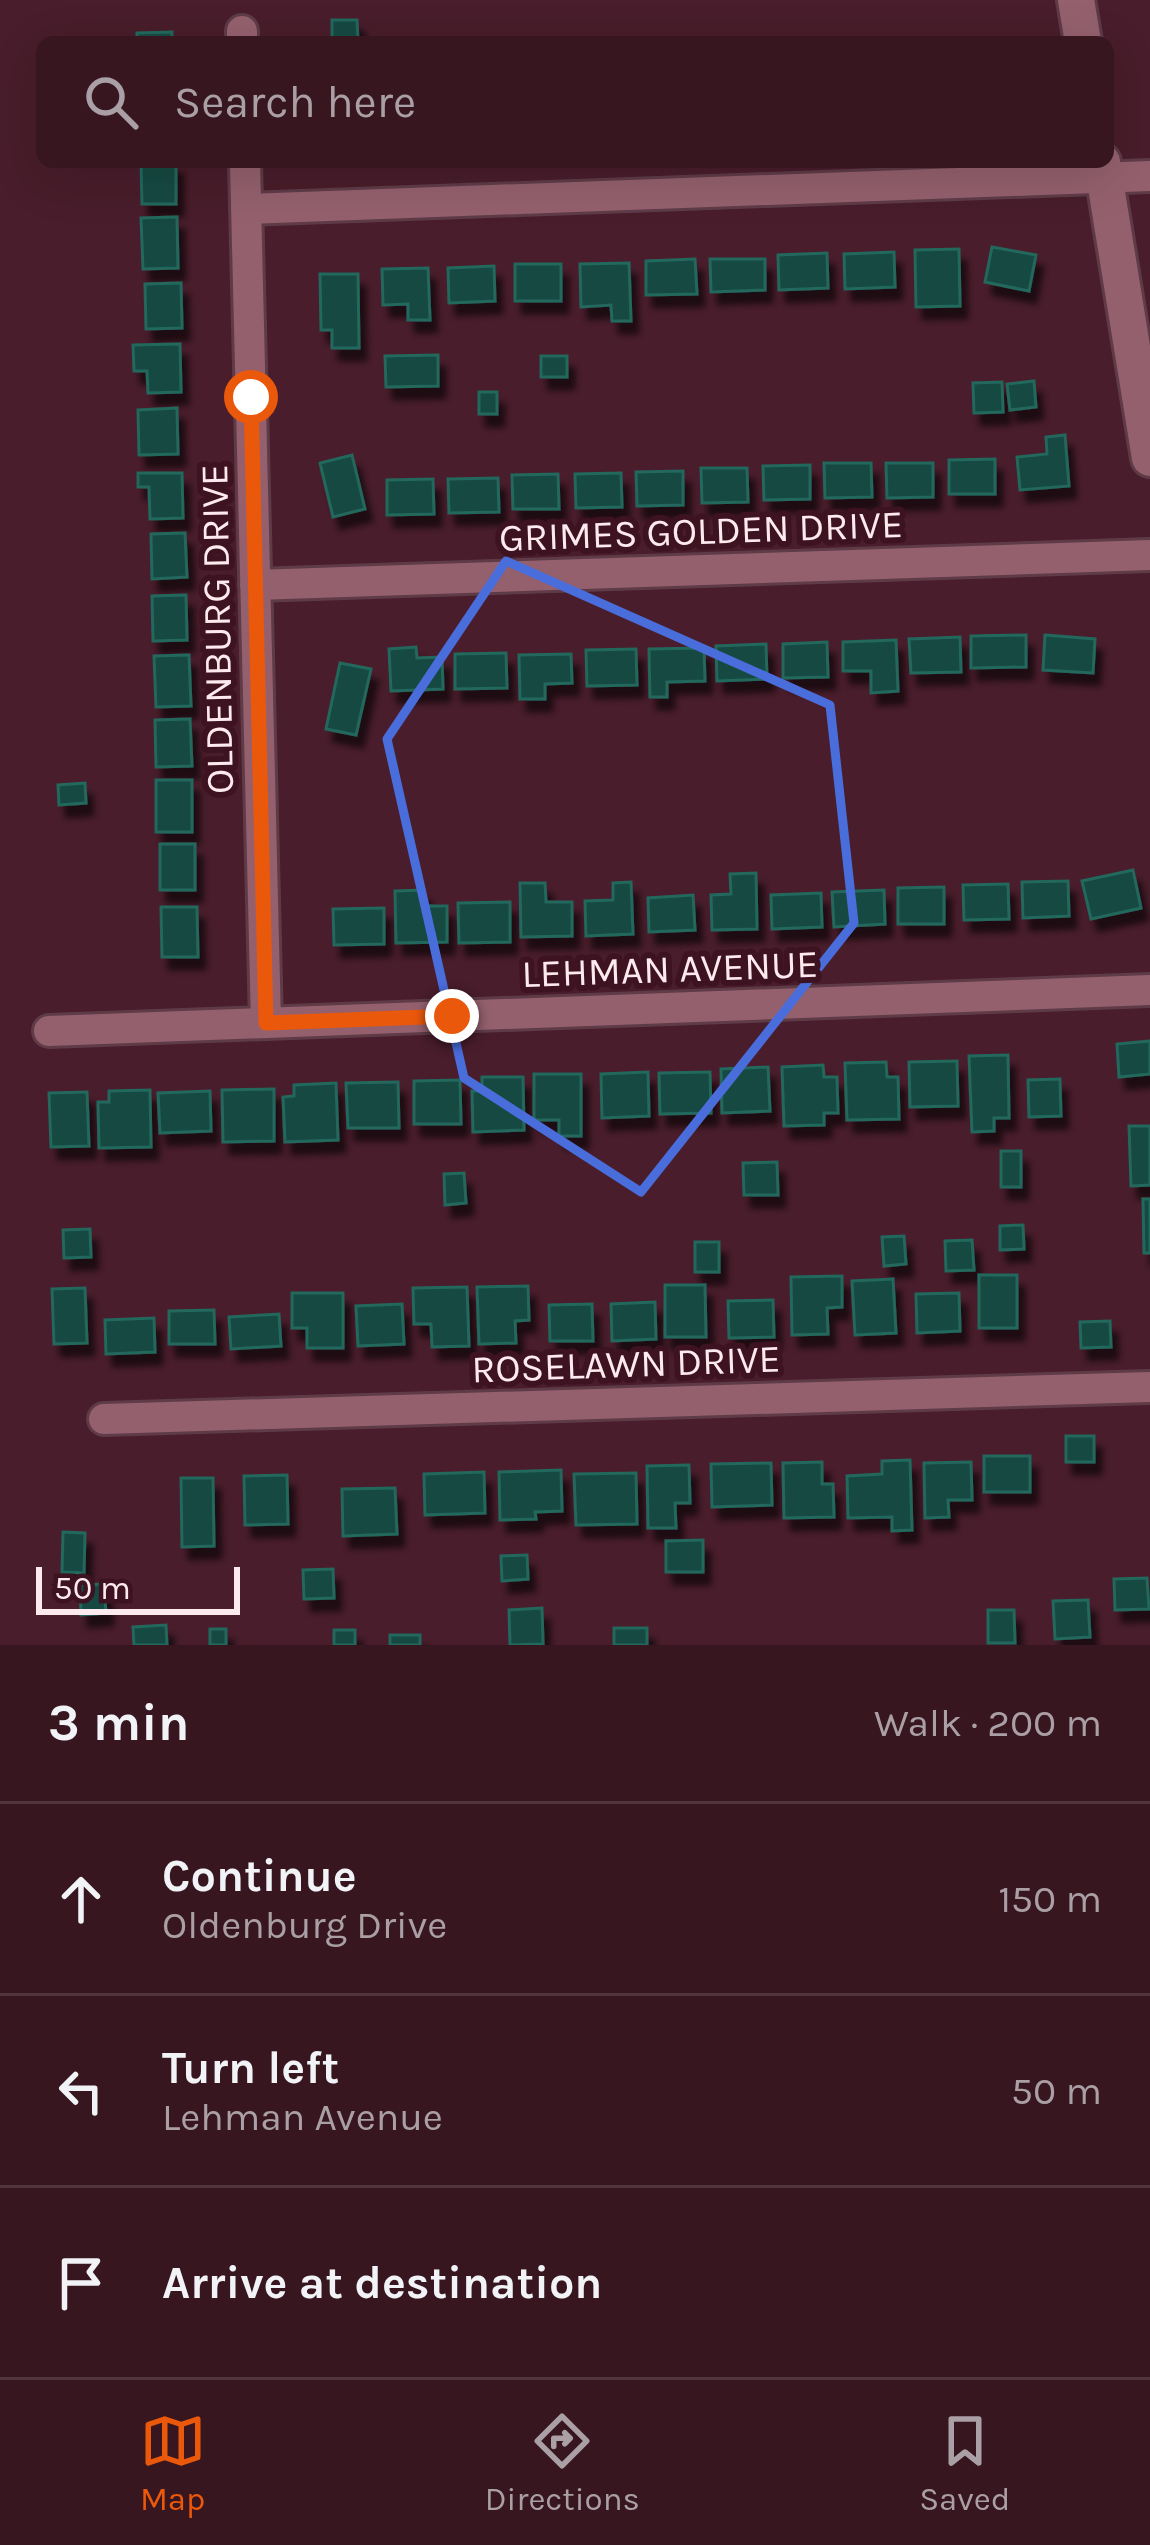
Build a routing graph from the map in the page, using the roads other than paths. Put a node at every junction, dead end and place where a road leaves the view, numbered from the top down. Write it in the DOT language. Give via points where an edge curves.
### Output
graph roads {
  1 [pos="1076,0"];
  2 [pos="1082,36"];
  3 [pos="245,168"];
  4 [pos="1103,169"];
  5 [pos="1150,176"];
  6 [pos="247,209"];
  7 [pos="1150,458"];
  8 [pos="1150,555"];
  9 [pos="255,585"];
  10 [pos="1150,990"];
  11 [pos="266,1023"];
  12 [pos="49,1030"];
  13 [pos="1150,1387"];
  14 [pos="104,1419"];
  1 -- 2 [label="street"];
  3 -- 6 [label="street, OLDENBURG DRIVE"];
  4 -- 5 [label="street"];
  4 -- 6 [label="street"];
  4 -- 7 [label="street"];
  6 -- 9 [label="street, OLDENBURG DRIVE"];
  8 -- 9 [label="street, GRIMES GOLDEN DRIVE"];
  9 -- 11 [label="street, OLDENBURG DRIVE"];
  10 -- 11 [label="street, LEHMAN AVENUE"];
  11 -- 12 [label="street, LEHMAN AVENUE"];
  13 -- 14 [label="street, ROSELAWN DRIVE"];
}
